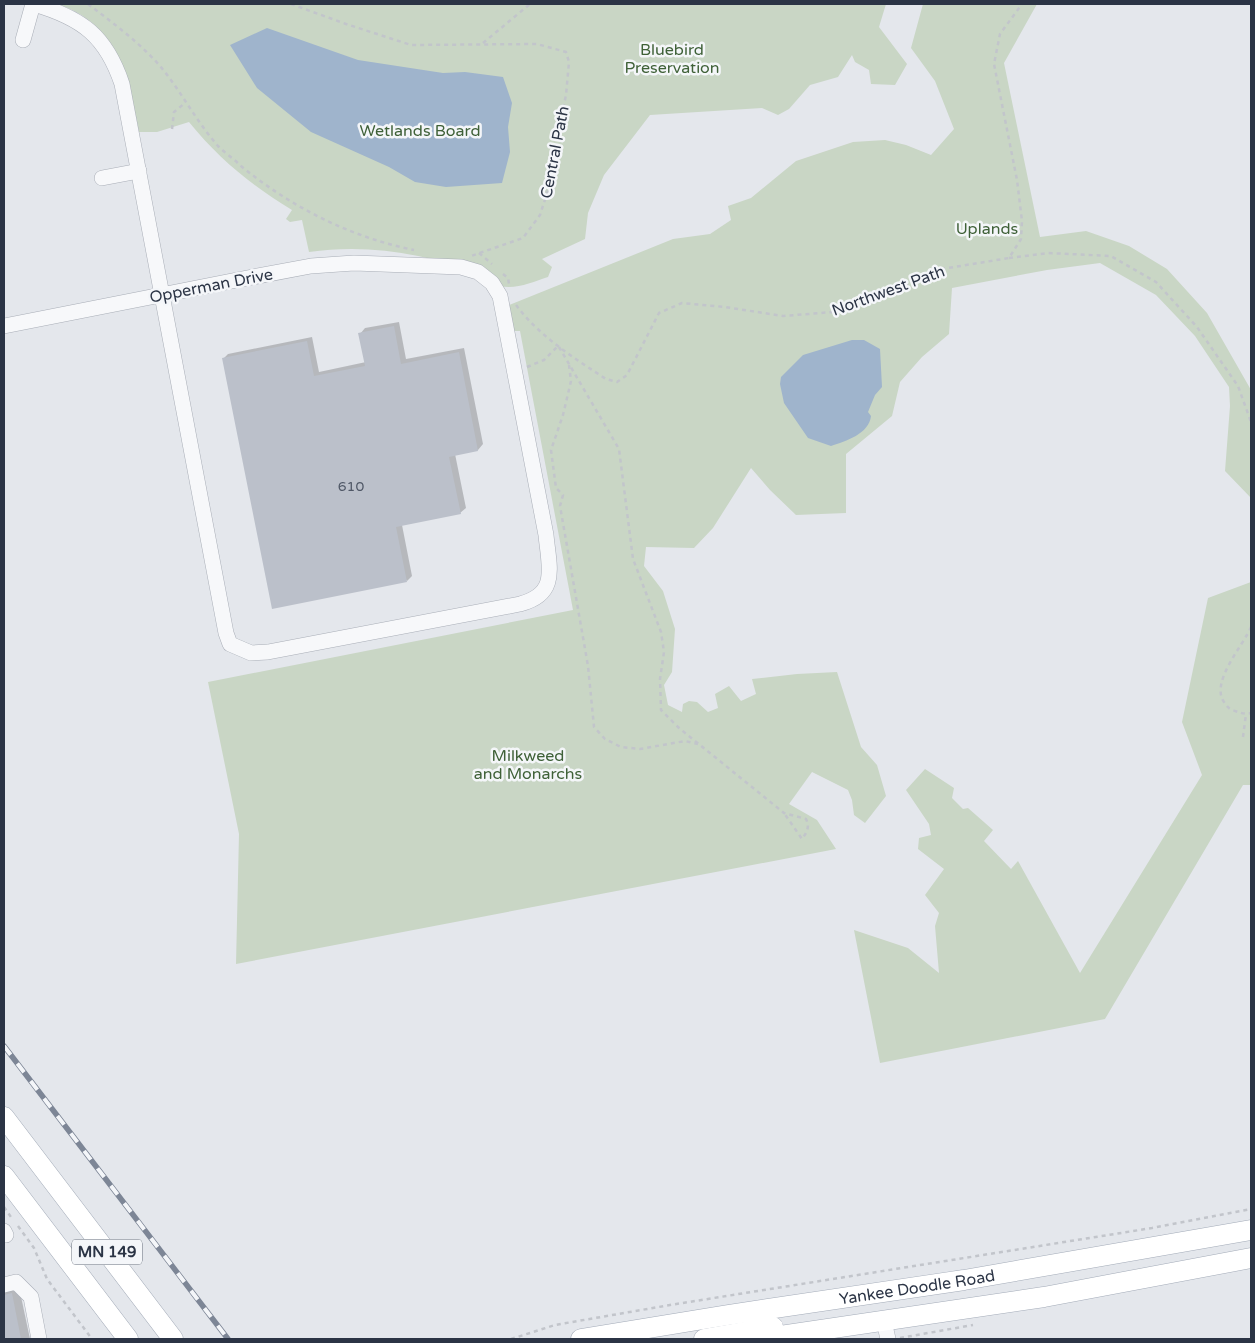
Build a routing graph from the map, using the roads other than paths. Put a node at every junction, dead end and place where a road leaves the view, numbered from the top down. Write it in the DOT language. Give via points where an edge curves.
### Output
graph roads {
  1 [pos="34,4"];
  2 [pos="23,40"];
  3 [pos="139,171"];
  4 [pos="102,178"];
  5 [pos="162,294"];
  6 [pos="4,326"];
  7 [pos="4,1117"];
  8 [pos="4,1176"];
  9 [pos="1251,1230"];
  10 [pos="4,1231"];
  11 [pos="4,1235"];
  12 [pos="1114,1254"];
  13 [pos="1251,1258"];
  14 [pos="4,1285"];
  15 [pos="855,1296"];
  16 [pos="886,1330"];
  17 [pos="39,1339"];
  18 [pos="128,1339"];
  19 [pos="173,1339"];
  20 [pos="581,1339"];
  21 [pos="704,1339"];
  22 [pos="759,1339"];
  1 -- 2 [label="street"];
  1 -- 3 [label="street, Opperman Drive" via="54,10 90,30 115,64"];
  3 -- 4 [label="street"];
  3 -- 5 [label="street, Opperman Drive"];
  5 -- 5 [label="street, Opperman Drive" via="312,266 420,258 478,272 500,296 546,536 550,570 542,595 531,602 268,652 251,653 230,644"];
  5 -- 6 [label="street, Opperman Drive"];
  7 -- 19 [label="main road, MN 149"];
  8 -- 18 [label="main road, MN 149"];
  9 -- 12 [label="main road, Yankee Doodle Road"];
  10 -- 11 [label="street"];
  12 -- 15 [label="main road, Yankee Doodle Road"];
  12 -- 16 [label="main road" via="1110,1264 907,1301 889,1309 884,1315"];
  13 -- 16 [label="main road, Yankee Doodle Road"];
  14 -- 17 [label="street" via="16,1282 31,1297"];
  15 -- 20 [label="main road, Yankee Doodle Road"];
  15 -- 21 [label="main road" via="856,1305 844,1313"];
  16 -- 22 [label="main road, Yankee Doodle Road"];
}
